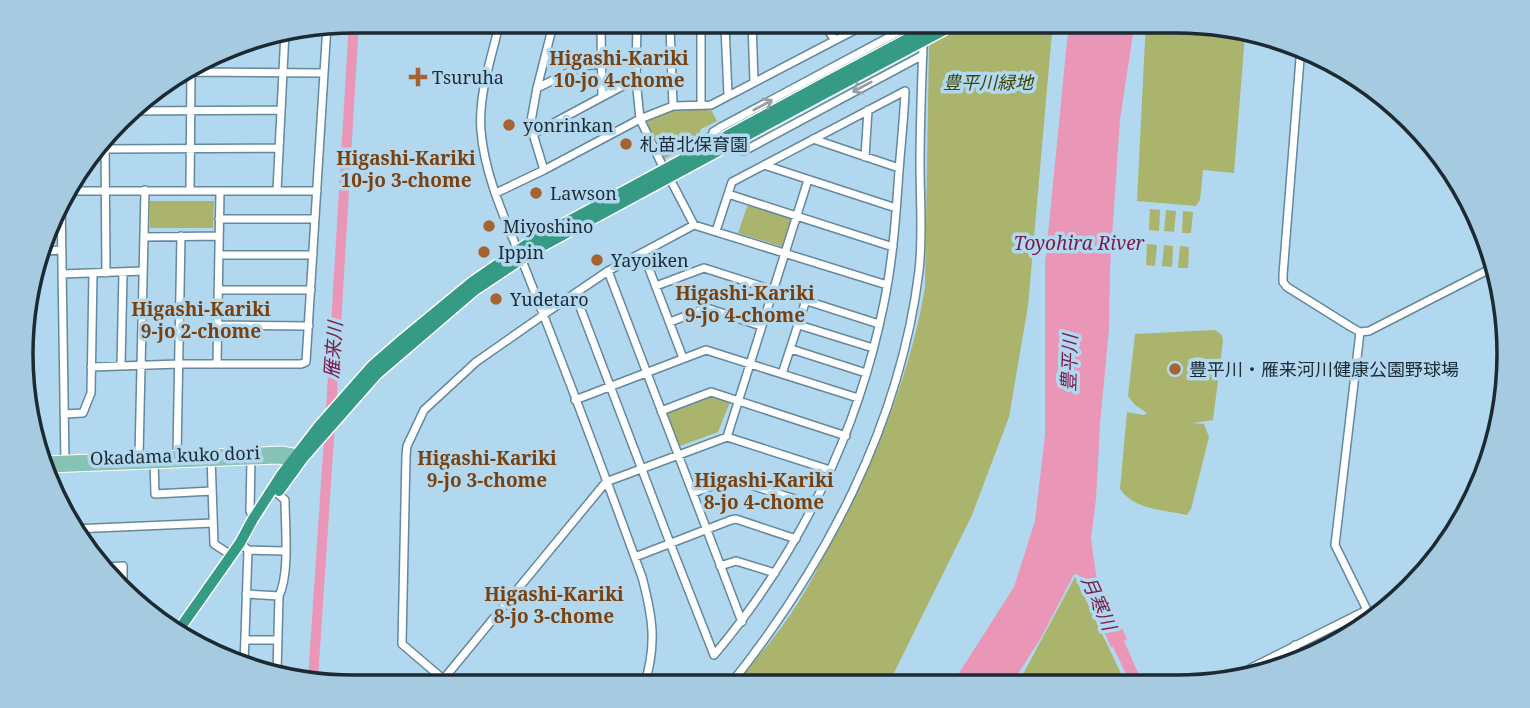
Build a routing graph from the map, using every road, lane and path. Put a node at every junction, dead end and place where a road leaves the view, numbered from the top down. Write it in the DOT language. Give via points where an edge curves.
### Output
graph roads {
  1 [pos="497,33"];
  2 [pos="551,33"];
  3 [pos="601,33"];
  4 [pos="637,33"];
  5 [pos="670,33"];
  6 [pos="701,33"];
  7 [pos="725,33"];
  8 [pos="752,33"];
  9 [pos="830,33"];
  10 [pos="848,33"];
  11 [pos="899,33"];
  12 [pos="920,33"];
  13 [pos="922,33"];
  14 [pos="936,33"];
  15 [pos="326,35"];
  16 [pos="835,40"];
  17 [pos="285,41"];
  18 [pos="923,55"];
  19 [pos="1300,58"];
  20 [pos="601,64"];
  21 [pos="201,72"];
  22 [pos="283,72"];
  23 [pos="324,74"];
  24 [pos="190,78"];
  25 [pos="636,79"];
  26 [pos="754,82"];
  27 [pos="832,84"];
  28 [pos="537,88"];
  29 [pos="728,95"];
  30 [pos="602,97"];
  31 [pos="701,105"];
  32 [pos="673,106"];
  33 [pos="191,110"];
  34 [pos="281,110"];
  35 [pos="868,110"];
  36 [pos="146,111"];
  37 [pos="640,120"];
  38 [pos="533,134"];
  39 [pos="813,139"];
  40 [pos="715,141"];
  41 [pos="727,145"];
  42 [pos="279,148"];
  43 [pos="108,149"];
  44 [pos="191,149"];
  45 [pos="105,153"];
  46 [pos="865,157"];
  47 [pos="764,165"];
  48 [pos="899,168"];
  49 [pos="544,170"];
  50 [pos="666,173"];
  51 [pos="808,180"];
  52 [pos="145,190"];
  53 [pos="277,190"];
  54 [pos="78,191"];
  55 [pos="105,191"];
  56 [pos="190,191"];
  57 [pos="220,191"];
  58 [pos="317,191"];
  59 [pos="496,193"];
  60 [pos="728,194"];
  61 [pos="896,208"];
  62 [pos="796,215"];
  63 [pos="219,219"];
  64 [pos="315,219"];
  65 [pos="61,223"];
  66 [pos="694,225"];
  67 [pos="716,231"];
  68 [pos="181,236"];
  69 [pos="219,236"];
  70 [pos="144,237"];
  71 [pos="893,247"];
  72 [pos="62,250"];
  73 [pos="50,251"];
  74 [pos="643,253"];
  75 [pos="784,253"];
  76 [pos="219,255"];
  77 [pos="313,255"];
  78 [pos="519,255"];
  79 [pos="143,271"];
  80 [pos="608,271"];
  81 [pos="1486,271"];
  82 [pos="123,272"];
  83 [pos="93,273"];
  84 [pos="106,273"];
  85 [pos="62,274"];
  86 [pos="887,285"];
  87 [pos="656,286"];
  88 [pos="218,290"];
  89 [pos="311,290"];
  90 [pos="772,290"];
  91 [pos="575,294"];
  92 [pos="806,300"];
  93 [pos="543,316"];
  94 [pos="670,322"];
  95 [pos="879,324"];
  96 [pos="218,325"];
  97 [pos="799,325"];
  98 [pos="309,326"];
  99 [pos="761,326"];
  100 [pos="1360,332"];
  101 [pos="873,348"];
  102 [pos="791,349"];
  103 [pos="683,358"];
  104 [pos="749,363"];
  105 [pos="179,364"];
  106 [pos="217,364"];
  107 [pos="142,365"];
  108 [pos="91,366"];
  109 [pos="121,366"];
  110 [pos="647,372"];
  111 [pos="866,373"];
  112 [pos="782,374"];
  113 [pos="610,386"];
  114 [pos="858,398"];
  115 [pos="575,400"];
  116 [pos="737,400"];
  117 [pos="662,411"];
  118 [pos="64,414"];
  119 [pos="846,436"];
  120 [pos="727,437"];
  121 [pos="177,454"];
  122 [pos="678,455"];
  123 [pos="139,456"];
  124 [pos="211,457"];
  125 [pos="154,460"];
  126 [pos="251,460"];
  127 [pos="297,460"];
  128 [pos="52,462"];
  129 [pos="65,464"];
  130 [pos="54,467"];
  131 [pos="642,469"];
  132 [pos="830,470"];
  133 [pos="606,482"];
  134 [pos="212,491"];
  135 [pos="277,493"];
  136 [pos="693,493"];
  137 [pos="814,505"];
  138 [pos="253,519"];
  139 [pos="213,523"];
  140 [pos="85,528"];
  141 [pos="706,530"];
  142 [pos="796,539"];
  143 [pos="670,543"];
  144 [pos="244,546"];
  145 [pos="285,551"];
  146 [pos="231,555"];
  147 [pos="635,557"];
  148 [pos="114,566"];
  149 [pos="720,566"];
  150 [pos="775,573"];
  151 [pos="123,576"];
  152 [pos="246,594"];
  153 [pos="279,596"];
  154 [pos="1367,610"];
  155 [pos="742,622"];
  156 [pos="182,625"];
  157 [pos="246,639"];
  158 [pos="277,640"];
  159 [pos="1295,645"];
  160 [pos="1298,651"];
  161 [pos="245,655"];
  162 [pos="1258,664"];
  163 [pos="277,666"];
  164 [pos="438,675"];
  165 [pos="446,675"];
  166 [pos="648,675"];
  167 [pos="738,675"];
  1 -- 59 [label="street" via="480,113 484,153"];
  2 -- 28 [label="street"];
  3 -- 20 [label="street"];
  4 -- 25 [label="street"];
  5 -- 32 [label="street"];
  6 -- 31 [label="street"];
  7 -- 29 [label="street"];
  8 -- 26 [label="street"];
  9 -- 16 [label="street"];
  10 -- 16 [label="street"];
  40 -- 11 [label="street, one-way" via="713,132"];
  12 -- 27 [label="highway, bridge"];
  13 -- 18 [label="street"];
  14 -- 27 [label="highway, bridge"];
  15 -- 23 [label="street"];
  16 -- 26 [label="street"];
  17 -- 22 [label="street"];
  18 -- 41 [label="street, one-way" via="744,151"];
  18 -- 167 [label="street" via="919,267 913,315 889,401 853,492 817,561"];
  19 -- 100 [label="street" via="1283,282"];
  20 -- 28 [label="street" via="582,66"];
  20 -- 30 [label="street"];
  21 -- 22 [label="street"];
  22 -- 23 [label="street"];
  22 -- 34 [label="street"];
  23 -- 58 [label="street"];
  24 -- 33 [label="street"];
  25 -- 30 [label="street"];
  25 -- 37 [label="street"];
  26 -- 29 [label="street"];
  27 -- 40 [label="highway"];
  27 -- 41 [label="highway"];
  28 -- 38 [label="street"];
  29 -- 31 [label="street"];
  30 -- 38 [label="street"];
  31 -- 32 [label="street"];
  32 -- 37 [label="street"];
  33 -- 34 [label="street"];
  33 -- 36 [label="street"];
  33 -- 44 [label="street"];
  34 -- 42 [label="street"];
  35 -- 39 [label="street"];
  35 -- 46 [label="street"];
  35 -- 48 [label="street" via="905,91"];
  37 -- 49 [label="street"];
  37 -- 50 [label="street"];
  38 -- 49 [label="street"];
  39 -- 46 [label="street"];
  39 -- 47 [label="street"];
  40 -- 41 [label="street"];
  40 -- 50 [label="highway"];
  41 -- 50 [label="highway"];
  42 -- 44 [label="street"];
  42 -- 53 [label="street"];
  43 -- 44 [label="street"];
  44 -- 56 [label="street"];
  45 -- 55 [label="street"];
  46 -- 48 [label="street"];
  47 -- 51 [label="street"];
  47 -- 60 [label="street" via="732,182"];
  48 -- 61 [label="street"];
  49 -- 59 [label="street"];
  50 -- 66 [label="street"];
  50 -- 78 [label="highway" via="530,242"];
  51 -- 61 [label="street"];
  51 -- 62 [label="street"];
  52 -- 55 [label="street"];
  52 -- 56 [label="street"];
  52 -- 70 [label="street"];
  53 -- 57 [label="street"];
  53 -- 58 [label="street"];
  54 -- 55 [label="street"];
  55 -- 84 [label="street"];
  56 -- 57 [label="street"];
  57 -- 63 [label="street"];
  58 -- 64 [label="street"];
  59 -- 78 [label="street"];
  60 -- 62 [label="street"];
  60 -- 67 [label="street"];
  61 -- 71 [label="street"];
  62 -- 71 [label="street"];
  62 -- 75 [label="street"];
  63 -- 64 [label="street"];
  63 -- 69 [label="street"];
  64 -- 77 [label="street"];
  65 -- 72 [label="street"];
  66 -- 67 [label="street"];
  66 -- 74 [label="street"];
  67 -- 75 [label="street"];
  68 -- 69 [label="street"];
  68 -- 70 [label="street"];
  68 -- 105 [label="street"];
  69 -- 76 [label="street"];
  70 -- 79 [label="street"];
  71 -- 86 [label="street"];
  72 -- 73 [label="street"];
  72 -- 85 [label="street"];
  74 -- 80 [label="street"];
  74 -- 87 [label="street"];
  75 -- 86 [label="street"];
  75 -- 90 [label="street"];
  76 -- 77 [label="street"];
  76 -- 88 [label="street"];
  77 -- 89 [label="street"];
  78 -- 93 [label="street"];
  78 -- 127 [label="highway" via="377,374"];
  78 -- 127 [label="highway" via="472,282 372,366 318,426"];
  79 -- 82 [label="street"];
  79 -- 107 [label="street"];
  80 -- 91 [label="street"];
  80 -- 110 [label="street"];
  81 -- 100 [label="street"];
  82 -- 84 [label="street"];
  82 -- 109 [label="street"];
  83 -- 84 [label="street"];
  83 -- 85 [label="street"];
  83 -- 108 [label="street"];
  85 -- 118 [label="street"];
  86 -- 95 [label="street"];
  87 -- 90 [label="street" via="704,268"];
  87 -- 94 [label="street"];
  88 -- 89 [label="street"];
  88 -- 96 [label="street"];
  89 -- 98 [label="street"];
  90 -- 92 [label="street"];
  90 -- 99 [label="street"];
  91 -- 93 [label="street"];
  91 -- 113 [label="street"];
  92 -- 95 [label="street"];
  92 -- 97 [label="street"];
  93 -- 115 [label="street"];
  93 -- 164 [label="street" via="476,362 424,410 408,446 402,644"];
  94 -- 99 [label="street" via="706,308"];
  94 -- 103 [label="street"];
  95 -- 101 [label="street"];
  96 -- 98 [label="street"];
  96 -- 106 [label="street"];
  97 -- 101 [label="street"];
  97 -- 102 [label="street"];
  98 -- 106 [label="street" via="304,363"];
  99 -- 104 [label="street"];
  100 -- 154 [label="street" via="1335,545"];
  101 -- 111 [label="street"];
  102 -- 111 [label="street"];
  102 -- 112 [label="street"];
  103 -- 104 [label="street" via="706,350"];
  103 -- 110 [label="street"];
  104 -- 112 [label="street"];
  104 -- 116 [label="street"];
  105 -- 106 [label="street"];
  105 -- 107 [label="street"];
  105 -- 121 [label="street"];
  107 -- 109 [label="street"];
  107 -- 123 [label="street"];
  108 -- 109 [label="street"];
  108 -- 118 [label="street" via="91,393 83,413"];
  110 -- 113 [label="street"];
  110 -- 117 [label="street"];
  111 -- 114 [label="street"];
  112 -- 114 [label="street"];
  113 -- 115 [label="street"];
  113 -- 131 [label="street"];
  114 -- 119 [label="street"];
  115 -- 133 [label="street"];
  116 -- 117 [label="street" via="711,392"];
  116 -- 119 [label="street"];
  116 -- 120 [label="street"];
  117 -- 122 [label="street"];
  118 -- 129 [label="street"];
  119 -- 132 [label="street"];
  120 -- 122 [label="street"];
  120 -- 132 [label="street"];
  121 -- 124 [label="main road, Okadama kuko dori"];
  121 -- 125 [label="main road, Okadama kuko dori"];
  122 -- 131 [label="street"];
  122 -- 136 [label="street"];
  123 -- 125 [label="main road, Okadama kuko dori"];
  123 -- 129 [label="main road, Okadama kuko dori"];
  124 -- 125 [label="main road, Okadama kuko dori"];
  124 -- 126 [label="main road, Okadama kuko dori"];
  124 -- 127 [label="main road, Okadama kuko dori" via="282,451"];
  124 -- 134 [label="street"];
  125 -- 129 [label="main road, Okadama kuko dori"];
  125 -- 134 [label="street" via="155,494"];
  126 -- 127 [label="main road, Okadama kuko dori"];
  126 -- 138 [label="street"];
  127 -- 135 [label="highway"];
  127 -- 138 [label="highway"];
  128 -- 129 [label="main road, Okadama kuko dori"];
  129 -- 130 [label="main road, Okadama kuko dori"];
  131 -- 133 [label="street"];
  131 -- 143 [label="street"];
  132 -- 137 [label="street"];
  133 -- 147 [label="street"];
  133 -- 165 [label="street"];
  134 -- 139 [label="street"];
  135 -- 144 [label="highway"];
  135 -- 145 [label="street" via="285,500"];
  136 -- 137 [label="street" via="731,479"];
  136 -- 141 [label="street"];
  137 -- 142 [label="street"];
  138 -- 144 [label="highway"];
  139 -- 140 [label="street"];
  139 -- 146 [label="street" via="214,544"];
  141 -- 142 [label="street" via="736,519"];
  141 -- 143 [label="street"];
  141 -- 149 [label="street"];
  142 -- 150 [label="street"];
  143 -- 147 [label="street"];
  143 -- 155 [label="street" via="714,655"];
  144 -- 145 [label="street"];
  144 -- 146 [label="highway"];
  144 -- 152 [label="street"];
  145 -- 153 [label="street"];
  146 -- 156 [label="highway"];
  147 -- 166 [label="street" via="653,631"];
  148 -- 151 [label="street" via="123,566"];
  149 -- 150 [label="street" via="736,561"];
  149 -- 155 [label="street"];
  150 -- 155 [label="street"];
  152 -- 153 [label="street"];
  152 -- 157 [label="street"];
  153 -- 158 [label="street"];
  154 -- 159 [label="street"];
  157 -- 158 [label="street"];
  157 -- 161 [label="street"];
  158 -- 163 [label="street"];
  159 -- 160 [label="street"];
  159 -- 162 [label="street"];
}
